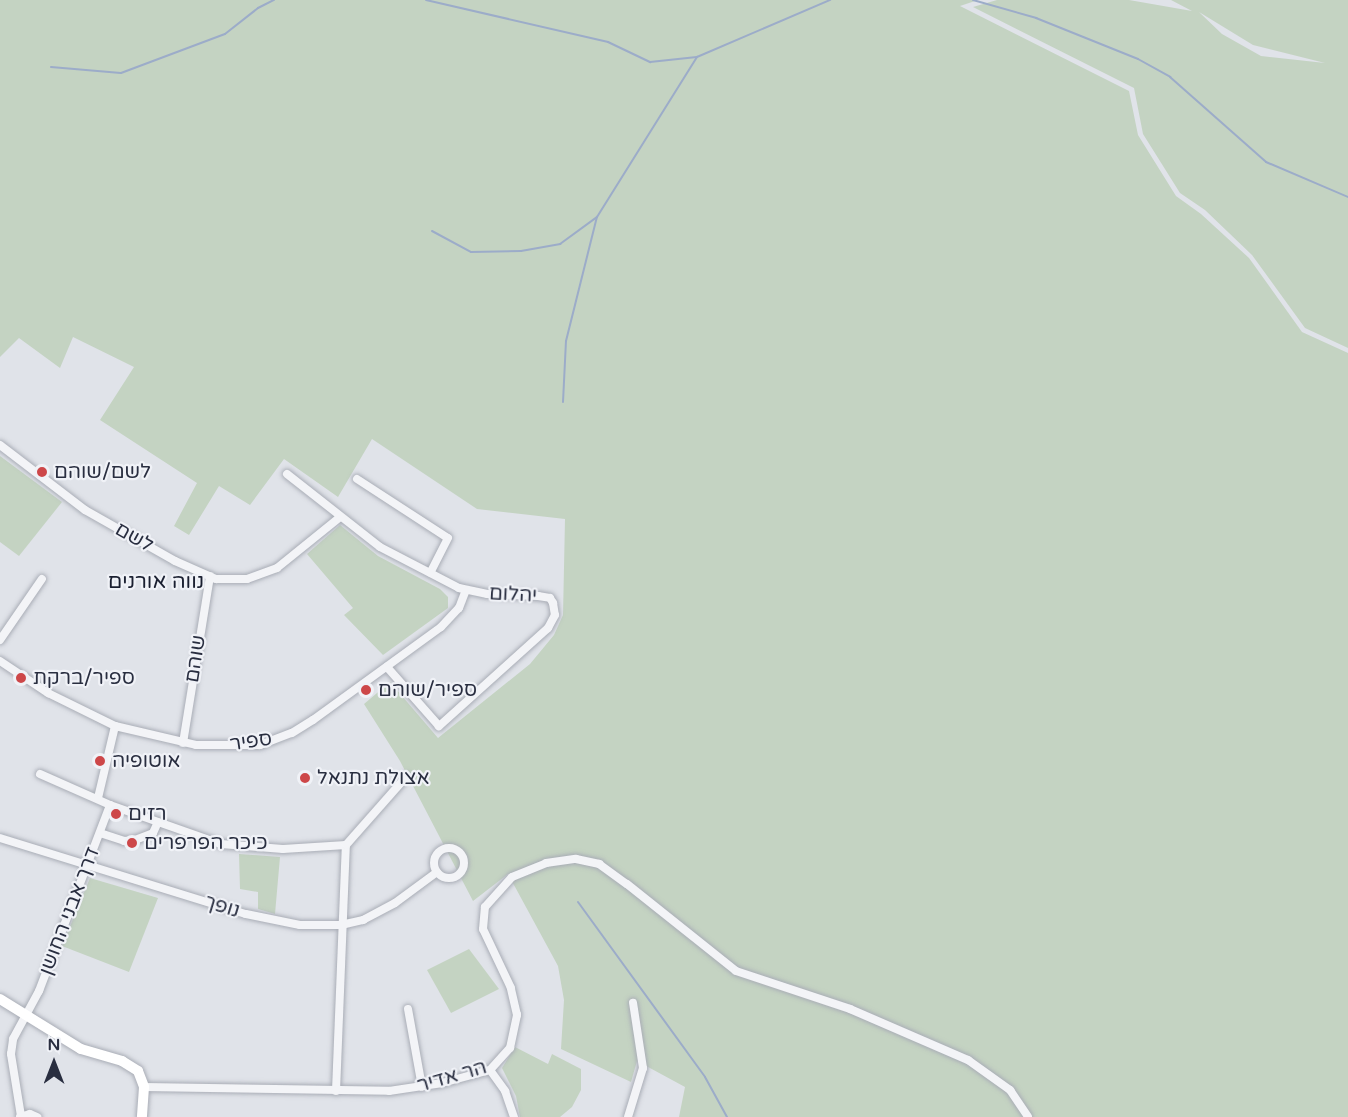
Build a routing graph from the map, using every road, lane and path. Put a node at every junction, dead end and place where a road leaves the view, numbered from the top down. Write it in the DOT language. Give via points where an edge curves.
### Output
graph roads {
  1 [pos="0,446"];
  2 [pos="287,474"];
  3 [pos="357,478"];
  4 [pos="340,517"];
  5 [pos="430,573"];
  6 [pos="210,576"];
  7 [pos="42,579"];
  8 [pos="466,590"];
  9 [pos="0,640"];
  10 [pos="0,661"];
  11 [pos="387,667"];
  12 [pos="115,726"];
  13 [pos="183,743"];
  14 [pos="40,774"];
  15 [pos="406,777"];
  16 [pos="98,798"];
  17 [pos="110,805"];
  18 [pos="158,822"];
  19 [pos="100,833"];
  20 [pos="0,838"];
  21 [pos="346,845"];
  22 [pos="88,866"];
  23 [pos="437,872"];
  24 [pos="341,925"];
  25 [pos="0,999"];
  26 [pos="633,1003"];
  27 [pos="408,1009"];
  28 [pos="28,1017"];
  29 [pos="490,1070"];
  30 [pos="144,1087"];
  31 [pos="422,1087"];
  32 [pos="336,1091"];
  33 [pos="21,1117"];
  34 [pos="37,1117"];
  35 [pos="142,1117"];
  36 [pos="514,1117"];
  37 [pos="628,1117"];
  38 [pos="1028,1117"];
  1 -- 6 [label="street, לשם" via="85,510"];
  2 -- 4 [label="street, יהלום"];
  3 -- 5 [label="street" via="448,538"];
  4 -- 5 [label="street, יהלום" via="380,547"];
  4 -- 6 [label="street, לשם" via="293,556 262,575 233,580"];
  5 -- 8 [label="street, יהלום"];
  6 -- 13 [label="street, שוהם"];
  7 -- 9 [label="street"];
  8 -- 11 [label="street, ספיר" via="452,617"];
  8 -- 11 [label="street, יהלום" via="550,598 555,615 530,647 439,726"];
  10 -- 12 [label="street, ספיר" via="48,693"];
  11 -- 13 [label="street, ספיר" via="313,720 277,740 242,746"];
  12 -- 13 [label="street, ספיר"];
  12 -- 16 [label="street"];
  14 -- 16 [label="street"];
  15 -- 21 [label="street"];
  16 -- 17 [label="street"];
  17 -- 18 [label="street"];
  17 -- 19 [label="street, דרך אבני החושן"];
  18 -- 19 [label="street" via="153,833 135,840 124,841"];
  18 -- 21 [label="street" via="221,844 283,849"];
  19 -- 22 [label="street, דרך אבני החושן"];
  20 -- 22 [label="street, נופך"];
  21 -- 24 [label="street"];
  22 -- 24 [label="street, נופך" via="274,921"];
  22 -- 28 [label="street, דרך אבני החושן"];
  23 -- 24 [label="street, נופך" via="379,912"];
  24 -- 32 [label="street"];
  25 -- 28 [label="street"];
  26 -- 37 [label="street" via="643,1068"];
  27 -- 31 [label="street"];
  28 -- 30 [label="street" via="81,1049 131,1065"];
  28 -- 33 [label="street, דרך אבני החושן" via="11,1047"];
  29 -- 31 [label="street, הר אדיר"];
  29 -- 36 [label="street" via="505,1091"];
  29 -- 38 [label="street, הר אדיר" via="510,1048 517,1015 511,988 483,929 485,907 512,877 562,859 599,864 736,971 850,1009 968,1060 1010,1090"];
  30 -- 32 [label="street, הר אדיר"];
  30 -- 35 [label="street"];
  31 -- 32 [label="street, הר אדיר"];
  33 -- 34 [label="street"];
}
